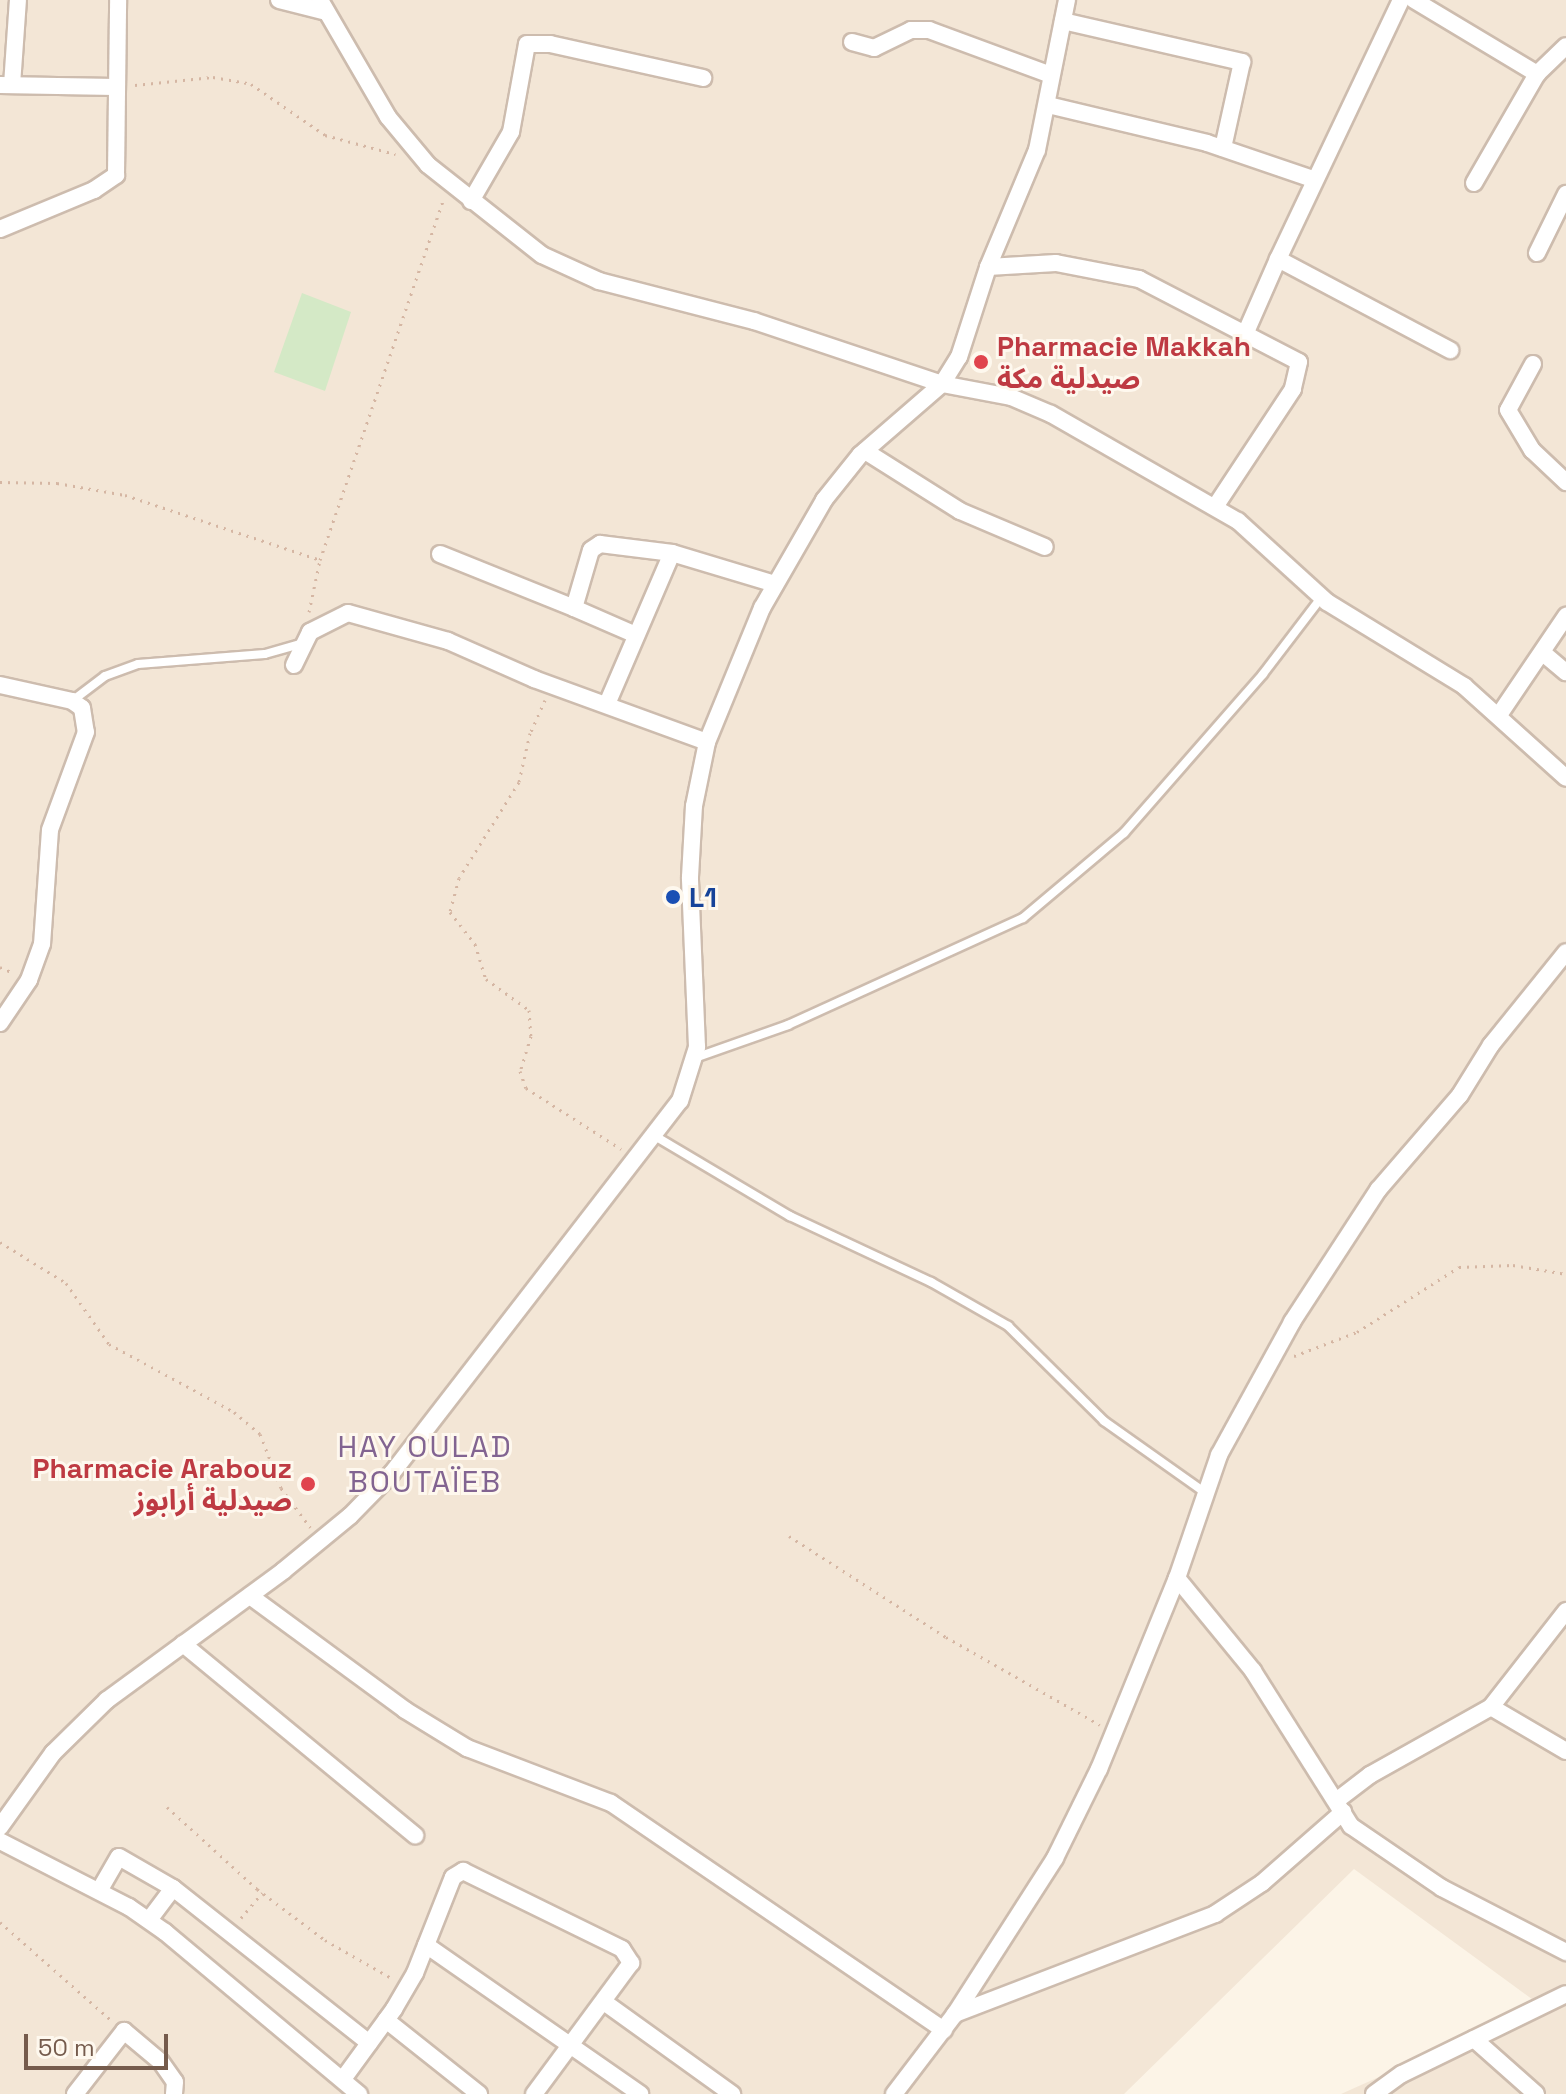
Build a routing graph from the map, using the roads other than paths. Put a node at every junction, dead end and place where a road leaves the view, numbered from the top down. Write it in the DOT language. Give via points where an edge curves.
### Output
graph roads {
  1 [pos="18,0"];
  2 [pos="118,0"];
  3 [pos="279,0"];
  4 [pos="1065,0"];
  5 [pos="1401,0"];
  6 [pos="1414,0"];
  7 [pos="323,6"];
  8 [pos="1063,21"];
  9 [pos="852,42"];
  10 [pos="1566,46"];
  11 [pos="1537,74"];
  12 [pos="1051,75"];
  13 [pos="703,78"];
  14 [pos="6,85"];
  15 [pos="115,87"];
  16 [pos="1045,113"];
  17 [pos="1223,148"];
  18 [pos="1313,179"];
  19 [pos="1474,183"];
  20 [pos="1566,194"];
  21 [pos="471,201"];
  22 [pos="0,229"];
  23 [pos="1537,253"];
  24 [pos="1278,259"];
  25 [pos="988,267"];
  26 [pos="1246,332"];
  27 [pos="1450,350"];
  28 [pos="1533,364"];
  29 [pos="942,384"];
  30 [pos="865,451"];
  31 [pos="1566,482"];
  32 [pos="1215,507"];
  33 [pos="1045,547"];
  34 [pos="672,553"];
  35 [pos="440,554"];
  36 [pos="775,584"];
  37 [pos="1322,597"];
  38 [pos="574,608"];
  39 [pos="1566,616"];
  40 [pos="636,635"];
  41 [pos="306,638"];
  42 [pos="1543,653"];
  43 [pos="294,665"];
  44 [pos="1566,672"];
  45 [pos="0,685"];
  46 [pos="72,701"];
  47 [pos="607,704"];
  48 [pos="1499,715"];
  49 [pos="707,742"];
  50 [pos="1566,778"];
  51 [pos="1566,952"];
  52 [pos="0,1023"];
  53 [pos="695,1058"];
  54 [pos="655,1136"];
  55 [pos="1203,1491"];
  56 [pos="1177,1578"];
  57 [pos="250,1596"];
  58 [pos="1566,1611"];
  59 [pos="183,1644"];
  60 [pos="1491,1707"];
  61 [pos="1566,1751"];
  62 [pos="1339,1806"];
  63 [pos="0,1827"];
  64 [pos="415,1835"];
  65 [pos="0,1841"];
  66 [pos="173,1888"];
  67 [pos="99,1891"];
  68 [pos="149,1920"];
  69 [pos="426,1945"];
  70 [pos="1566,1952"];
  71 [pos="1566,1994"];
  72 [pos="604,2002"];
  73 [pos="955,2014"];
  74 [pos="386,2020"];
  75 [pos="944,2030"];
  76 [pos="1474,2039"];
  77 [pos="369,2043"];
  78 [pos="570,2047"];
  79 [pos="343,2079"];
  80 [pos="75,2094"];
  81 [pos="174,2094"];
  82 [pos="359,2094"];
  83 [pos="479,2094"];
  84 [pos="534,2094"];
  85 [pos="640,2094"];
  86 [pos="732,2094"];
  87 [pos="894,2094"];
  88 [pos="1374,2094"];
  89 [pos="1536,2094"];
  1 -- 14 [label="street"];
  2 -- 15 [label="street"];
  3 -- 7 [label="street"];
  4 -- 8 [label="street"];
  5 -- 18 [label="street"];
  6 -- 11 [label="street"];
  7 -- 21 [label="street" via="388,117 428,165"];
  8 -- 12 [label="street"];
  8 -- 17 [label="street" via="1242,62"];
  9 -- 12 [label="street" via="874,48 911,30 929,30"];
  10 -- 11 [label="street"];
  11 -- 19 [label="street"];
  12 -- 16 [label="street"];
  13 -- 21 [label="street" via="550,44 527,44 511,132"];
  14 -- 15 [label="street"];
  15 -- 22 [label="street" via="116,175 94,190"];
  16 -- 17 [label="street"];
  16 -- 25 [label="street" via="1018,201"];
  17 -- 18 [label="street"];
  18 -- 24 [label="street"];
  20 -- 23 [label="street"];
  21 -- 29 [label="street" via="570,270 754,321"];
  24 -- 26 [label="street"];
  24 -- 27 [label="street"];
  25 -- 26 [label="street" via="1056,263 1139,279"];
  25 -- 29 [label="street" via="959,357"];
  26 -- 32 [label="street" via="1291,356 1301,368"];
  28 -- 31 [label="street" via="1508,410 1532,450"];
  29 -- 30 [label="street"];
  29 -- 32 [label="street" via="1030,404"];
  30 -- 33 [label="street" via="960,511"];
  30 -- 36 [label="street" via="824,500"];
  32 -- 37 [label="street"];
  34 -- 36 [label="street"];
  34 -- 38 [label="street" via="600,544 591,550"];
  34 -- 40 [label="street"];
  35 -- 38 [label="street"];
  36 -- 49 [label="street" via="727,685"];
  37 -- 48 [label="street" via="1464,686"];
  37 -- 53 [label="lane" via="1263,674 1124,833 1023,918 788,1025"];
  38 -- 40 [label="street"];
  39 -- 42 [label="street"];
  40 -- 47 [label="street"];
  41 -- 43 [label="street"];
  41 -- 46 [label="lane" via="265,654 138,664 105,676"];
  41 -- 47 [label="street" via="348,613 448,641"];
  42 -- 44 [label="street"];
  42 -- 48 [label="street"];
  45 -- 46 [label="street"];
  46 -- 52 [label="street" via="82,708 86,732 50,830 42,944 29,980"];
  47 -- 49 [label="street"];
  48 -- 50 [label="street"];
  49 -- 53 [label="street" via="694,806 690,877 698,1010"];
  51 -- 55 [label="street" via="1333,1253"];
  53 -- 54 [label="street" via="680,1101"];
  54 -- 55 [label="lane" via="790,1216 931,1282 1008,1326 1104,1421"];
  54 -- 57 [label="street" via="392,1473 321,1540"];
  55 -- 56 [label="street"];
  56 -- 62 [label="street" via="1253,1671"];
  56 -- 73 [label="street" via="1055,1858"];
  57 -- 59 [label="street"];
  57 -- 75 [label="street" via="405,1710 467,1748 611,1803"];
  58 -- 60 [label="street"];
  59 -- 63 [label="street" via="107,1700 72,1734"];
  59 -- 64 [label="street"];
  60 -- 61 [label="street"];
  60 -- 62 [label="street" via="1370,1775"];
  62 -- 70 [label="street" via="1364,1837 1442,1888"];
  62 -- 73 [label="street" via="1262,1883 1215,1914"];
  65 -- 67 [label="street"];
  66 -- 67 [label="street" via="119,1857"];
  66 -- 68 [label="street"];
  66 -- 77 [label="street"];
  67 -- 68 [label="street"];
  68 -- 79 [label="street"];
  69 -- 72 [label="street" via="453,1877 463,1871 480,1875 622,1949 631,1963"];
  69 -- 74 [label="street"];
  69 -- 78 [label="street"];
  71 -- 76 [label="street"];
  72 -- 78 [label="street"];
  72 -- 86 [label="street"];
  73 -- 75 [label="street"];
  74 -- 77 [label="street"];
  74 -- 83 [label="street"];
  75 -- 87 [label="street"];
  76 -- 88 [label="street" via="1402,2074"];
  76 -- 89 [label="street"];
  77 -- 79 [label="street"];
  78 -- 84 [label="street"];
  78 -- 85 [label="street"];
  79 -- 82 [label="street"];
  80 -- 81 [label="street" via="124,2031 161,2062 175,2082"];
}
